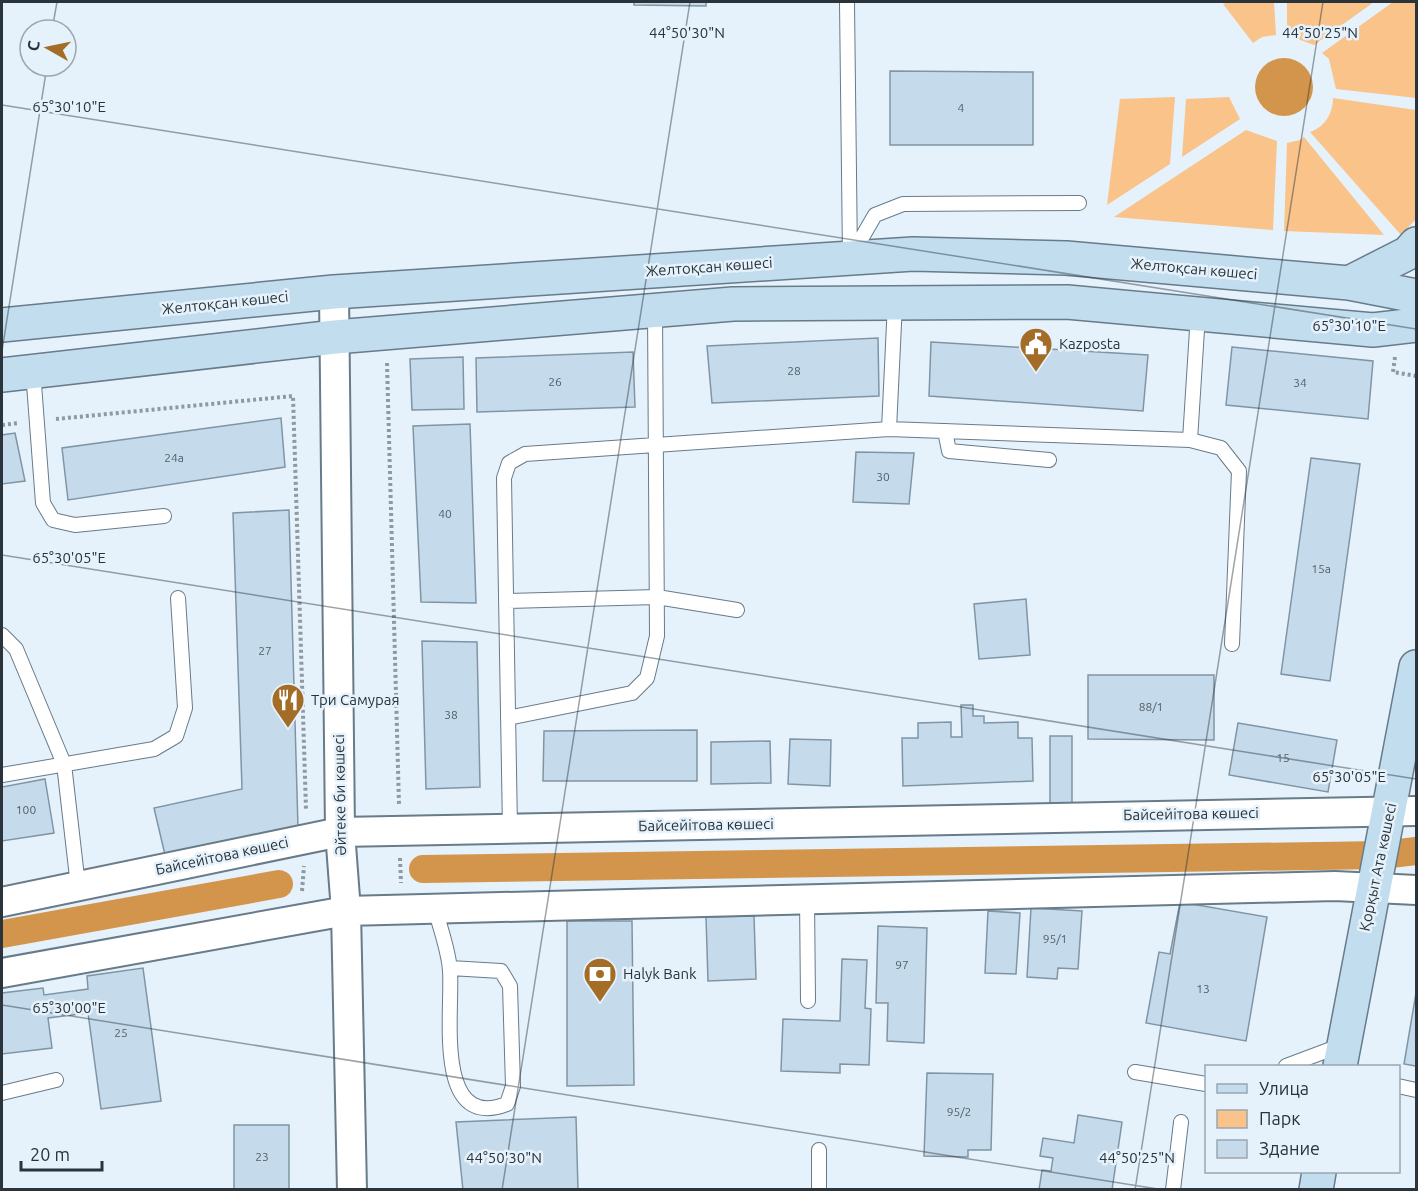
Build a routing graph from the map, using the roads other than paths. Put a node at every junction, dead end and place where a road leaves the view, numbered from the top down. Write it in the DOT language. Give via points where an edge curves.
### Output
graph roads {
  1 [pos="847,2"];
  2 [pos="1079,203"];
  3 [pos="1416,244"];
  4 [pos="850,258"];
  5 [pos="1349,283"];
  6 [pos="334,292"];
  7 [pos="1416,296"];
  8 [pos="895,303"];
  9 [pos="655,310"];
  10 [pos="1198,314"];
  11 [pos="2,325"];
  12 [pos="1416,325"];
  13 [pos="335,337"];
  14 [pos="17,373"];
  15 [pos="889,429"];
  16 [pos="945,431"];
  17 [pos="1190,440"];
  18 [pos="657,445"];
  19 [pos="1049,460"];
  20 [pos="164,516"];
  21 [pos="657,597"];
  22 [pos="178,598"];
  23 [pos="506,601"];
  24 [pos="737,610"];
  25 [pos="2,635"];
  26 [pos="1232,644"];
  27 [pos="1416,668"];
  28 [pos="508,718"];
  29 [pos="1411,725"];
  30 [pos="64,764"];
  31 [pos="2,775"];
  32 [pos="1403,811"];
  33 [pos="510,829"];
  34 [pos="340,832"];
  35 [pos="78,886"];
  36 [pos="1373,889"];
  37 [pos="1416,890"];
  38 [pos="807,898"];
  39 [pos="2,902"];
  40 [pos="435,908"];
  41 [pos="346,911"];
  42 [pos="450,968"];
  43 [pos="2,973"];
  44 [pos="808,1001"];
  45 [pos="1342,1055"];
  46 [pos="1291,1065"];
  47 [pos="1136,1072"];
  48 [pos="56,1080"];
  49 [pos="1205,1084"];
  50 [pos="1400,1086"];
  51 [pos="1416,1090"];
  52 [pos="2,1093"];
  53 [pos="1181,1122"];
  54 [pos="819,1150"];
  55 [pos="1319,1173"];
  56 [pos="352,1190"];
  57 [pos="819,1190"];
  58 [pos="1173,1190"];
  59 [pos="1316,1190"];
  1 -- 4 [label="lane"];
  2 -- 4 [label="lane" via="903,204 875,215"];
  3 -- 5 [label="street" via="1408,253"];
  4 -- 5 [label="street, Желтоқсан көшесі" via="913,254 1066,258"];
  4 -- 6 [label="street, Желтоқсан көшесі"];
  5 -- 7 [label="street, Желтоқсан көшесі"];
  6 -- 11 [label="street, Желтоқсан көшесі"];
  6 -- 13 [label="street, Әйтеке би көшесі"];
  8 -- 9 [label="street" via="732,304"];
  8 -- 10 [label="street" via="1067,302"];
  8 -- 15 [label="lane"];
  9 -- 13 [label="street"];
  9 -- 18 [label="lane"];
  10 -- 12 [label="street" via="1373,330"];
  10 -- 17 [label="lane"];
  13 -- 14 [label="street"];
  13 -- 34 [label="street, Әйтеке би көшесі"];
  14 -- 20 [label="lane" via="37,421 43,503 53,520 75,525"];
  15 -- 16 [label="lane"];
  15 -- 18 [label="lane"];
  16 -- 17 [label="lane"];
  16 -- 19 [label="lane" via="949,451"];
  17 -- 26 [label="lane" via="1221,448 1239,471"];
  18 -- 21 [label="lane"];
  18 -- 23 [label="lane" via="525,454 510,463 504,478"];
  21 -- 23 [label="lane"];
  21 -- 24 [label="lane"];
  21 -- 28 [label="lane" via="657,636 647,678 632,693"];
  22 -- 30 [label="lane" via="185,708 176,736 154,749"];
  23 -- 28 [label="lane"];
  25 -- 30 [label="lane" via="16,649"];
  27 -- 29 [label="street, Қорқыт Ата көшесі"];
  28 -- 33 [label="lane"];
  29 -- 32 [label="street, Қорқыт Ата көшесі"];
  30 -- 31 [label="lane"];
  30 -- 35 [label="lane"];
  32 -- 33 [label="street, Байсейітова көшесі"];
  32 -- 36 [label="street, Қорқыт Ата көшесі"];
  33 -- 34 [label="street, Байсейітова көшесі"];
  34 -- 35 [label="street, Байсейітова көшесі"];
  34 -- 41 [label="street, Әйтеке би көшесі"];
  35 -- 39 [label="street, Байсейітова көшесі"];
  36 -- 37 [label="street"];
  36 -- 38 [label="street" via="1335,886"];
  36 -- 45 [label="street, Қорқыт Ата көшесі"];
  38 -- 40 [label="street"];
  38 -- 44 [label="lane"];
  40 -- 41 [label="street"];
  40 -- 42 [label="lane"];
  41 -- 43 [label="street"];
  41 -- 56 [label="street, Әйтеке би көшесі"];
  42 -- 42 [label="lane" via="452,1077 469,1103 484,1109 500,1107 507,1104 513,1086 510,986 501,971"];
  45 -- 46 [label="lane"];
  47 -- 49 [label="lane"];
  48 -- 52 [label="lane"];
  50 -- 51 [label="lane"];
  53 -- 58 [label="lane"];
  54 -- 57 [label="lane"];
  55 -- 59 [label="street"];
}
